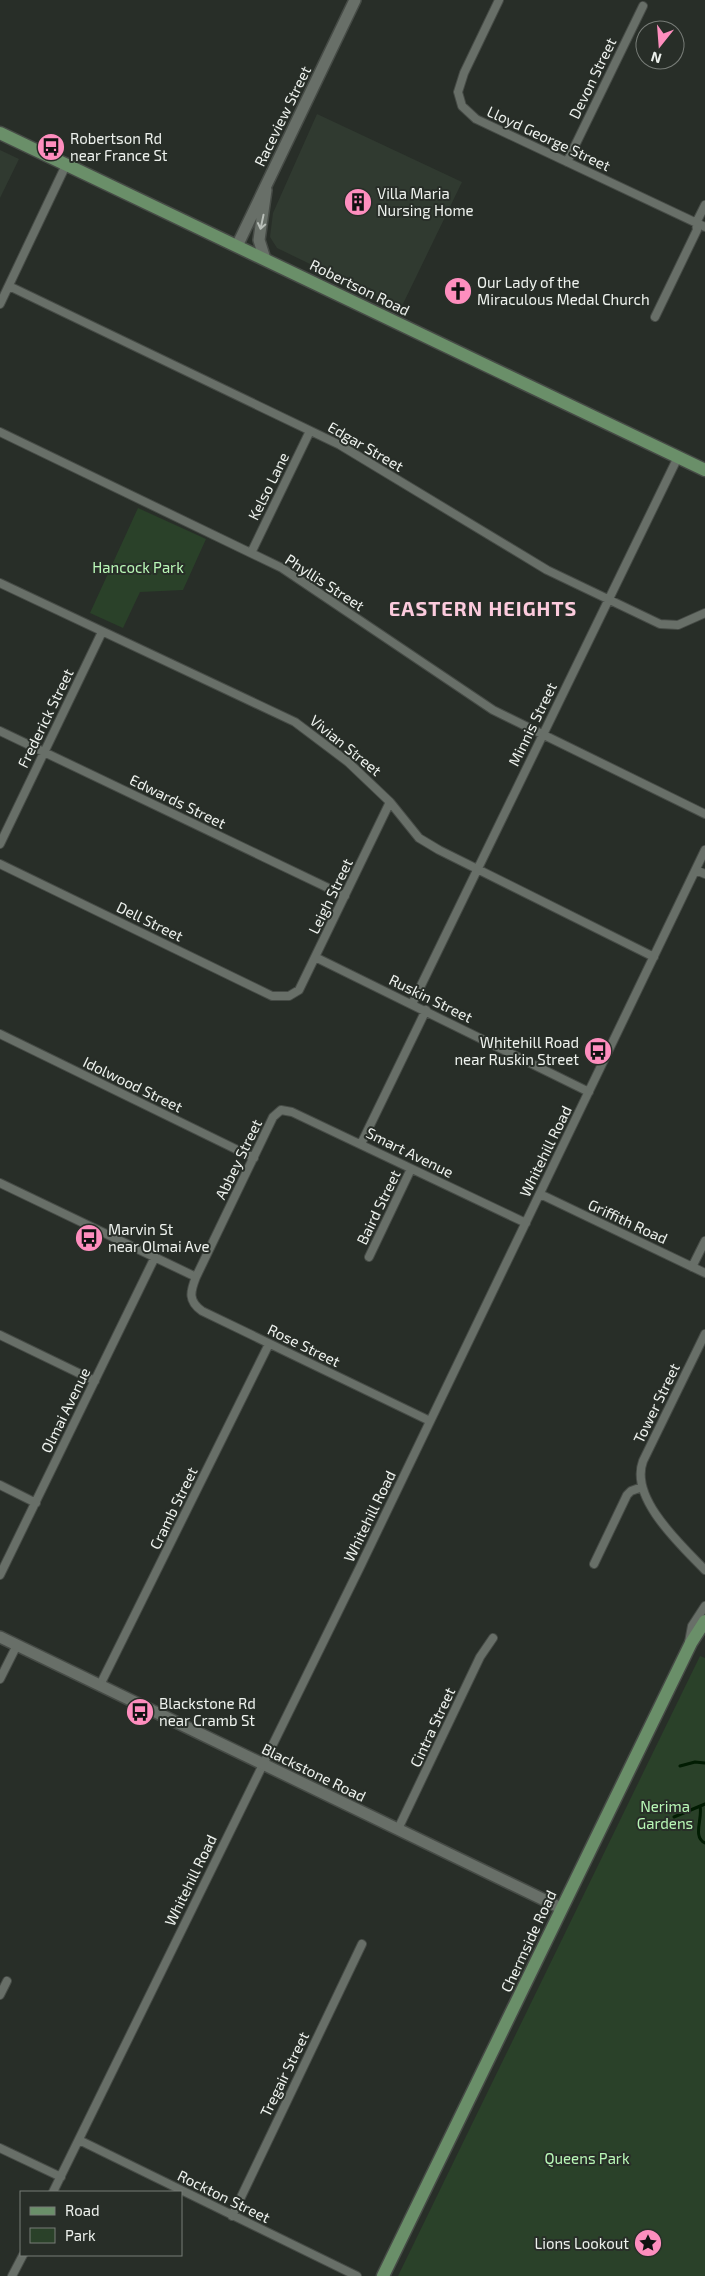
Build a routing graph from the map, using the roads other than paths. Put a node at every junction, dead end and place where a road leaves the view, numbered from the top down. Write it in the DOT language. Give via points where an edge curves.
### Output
graph roads {
  1 [pos="355,0"];
  2 [pos="499,0"];
  3 [pos="643,6"];
  4 [pos="0,133"];
  5 [pos="567,162"];
  6 [pos="66,165"];
  7 [pos="266,183"];
  8 [pos="705,205"];
  9 [pos="696,223"];
  10 [pos="705,227"];
  11 [pos="237,246"];
  12 [pos="265,259"];
  13 [pos="9,286"];
  14 [pos="0,304"];
  15 [pos="655,317"];
  16 [pos="310,430"];
  17 [pos="0,432"];
  18 [pos="678,457"];
  19 [pos="705,470"];
  20 [pos="251,553"];
  21 [pos="0,583"];
  22 [pos="609,598"];
  23 [pos="705,614"];
  24 [pos="102,632"];
  25 [pos="0,731"];
  26 [pos="543,734"];
  27 [pos="44,752"];
  28 [pos="390,802"];
  29 [pos="705,814"];
  30 [pos="0,844"];
  31 [pos="705,850"];
  32 [pos="0,864"];
  33 [pos="478,869"];
  34 [pos="696,870"];
  35 [pos="705,874"];
  36 [pos="345,896"];
  37 [pos="654,957"];
  38 [pos="316,958"];
  39 [pos="289,996"];
  40 [pos="412,1004"];
  41 [pos="426,1010"];
  42 [pos="0,1034"];
  43 [pos="589,1092"];
  44 [pos="281,1110"];
  45 [pos="361,1144"];
  46 [pos="254,1158"];
  47 [pos="411,1169"];
  48 [pos="0,1183"];
  49 [pos="540,1194"];
  50 [pos="526,1222"];
  51 [pos="705,1241"];
  52 [pos="155,1257"];
  53 [pos="368,1257"];
  54 [pos="692,1267"];
  55 [pos="705,1273"];
  56 [pos="196,1277"];
  57 [pos="705,1334"];
  58 [pos="0,1335"];
  59 [pos="269,1344"];
  60 [pos="95,1381"];
  61 [pos="430,1421"];
  62 [pos="0,1485"];
  63 [pos="642,1487"];
  64 [pos="36,1502"];
  65 [pos="594,1564"];
  66 [pos="705,1570"];
  67 [pos="0,1575"];
  68 [pos="705,1606"];
  69 [pos="705,1621"];
  70 [pos="0,1637"];
  71 [pos="493,1638"];
  72 [pos="17,1645"];
  73 [pos="689,1647"];
  74 [pos="0,1679"];
  75 [pos="100,1685"];
  76 [pos="263,1763"];
  77 [pos="398,1829"];
  78 [pos="561,1908"];
  79 [pos="362,1944"];
  80 [pos="7,1981"];
  81 [pos="0,1995"];
  82 [pos="79,2140"];
  83 [pos="0,2148"];
  84 [pos="60,2177"];
  85 [pos="53,2191"];
  86 [pos="182,2191"];
  87 [pos="182,2191"];
  88 [pos="232,2216"];
  89 [pos="22,2256"];
  90 [pos="12,2276"];
  91 [pos="357,2276"];
  92 [pos="383,2276"];
  1 -- 7 [label="main road, Raceview Street"];
  2 -- 5 [label="street, Lloyd George Street" via="464,72 458,92 462,106 476,119"];
  3 -- 5 [label="street, Devon Street"];
  4 -- 6 [label="main road, Robertson Road"];
  5 -- 9 [label="street, Lloyd George Street"];
  6 -- 11 [label="main road, Robertson Road"];
  6 -- 13 [label="street"];
  7 -- 11 [label="main road, Raceview Street"];
  7 -- 12 [label="main road, one-way" via="259,240"];
  8 -- 9 [label="street"];
  9 -- 10 [label="street, Lloyd George Street"];
  9 -- 15 [label="street" via="697,230"];
  11 -- 12 [label="main road, Robertson Road"];
  12 -- 18 [label="main road, Robertson Road"];
  13 -- 14 [label="street"];
  13 -- 16 [label="street, Edgar Street"];
  16 -- 20 [label="street, Kelso Lane"];
  16 -- 22 [label="street, Edgar Street" via="547,570"];
  17 -- 20 [label="street, Phyllis Street"];
  18 -- 19 [label="main road, Robertson Road"];
  18 -- 22 [label="street, Minnis Street"];
  20 -- 26 [label="street, Phyllis Street" via="282,568 493,710"];
  21 -- 24 [label="street, Vivian Street"];
  22 -- 23 [label="street, Edgar Street" via="660,624 678,625"];
  22 -- 26 [label="street, Minnis Street"];
  24 -- 27 [label="street, Frederick Street"];
  24 -- 28 [label="street, Vivian Street" via="294,722 348,762"];
  25 -- 27 [label="street, Edwards Street"];
  26 -- 29 [label="street, Phyllis Street"];
  26 -- 33 [label="street, Minnis Street"];
  27 -- 30 [label="street, Frederick Street"];
  27 -- 36 [label="street, Edwards Street"];
  28 -- 33 [label="street, Vivian Street" via="418,838"];
  28 -- 36 [label="street, Leigh Street"];
  31 -- 34 [label="street, Whitehill Road"];
  32 -- 39 [label="street, Dell Street" via="272,996"];
  33 -- 37 [label="street, Vivian Street"];
  33 -- 40 [label="street, Minnis Street"];
  34 -- 35 [label="street"];
  34 -- 37 [label="street, Whitehill Road"];
  36 -- 38 [label="street, Leigh Street"];
  37 -- 43 [label="street, Whitehill Road"];
  38 -- 39 [label="street, Leigh Street" via="299,990"];
  38 -- 40 [label="street, Ruskin Street"];
  40 -- 41 [label="street, Ruskin Street"];
  41 -- 43 [label="street, Ruskin Street"];
  41 -- 45 [label="street"];
  42 -- 46 [label="street, Idolwood Street"];
  43 -- 49 [label="street, Whitehill Road"];
  44 -- 45 [label="street, Smart Avenue"];
  44 -- 46 [label="street, Abbey Street" via="273,1117"];
  45 -- 47 [label="street, Smart Avenue"];
  46 -- 56 [label="street, Abbey Street"];
  47 -- 50 [label="street, Smart Avenue"];
  47 -- 53 [label="street, Baird Street"];
  48 -- 52 [label="street"];
  49 -- 50 [label="street, Whitehill Road"];
  49 -- 54 [label="street, Griffith Road"];
  50 -- 61 [label="street, Whitehill Road"];
  51 -- 54 [label="street"];
  52 -- 56 [label="street"];
  52 -- 60 [label="street, Olmai Avenue"];
  54 -- 55 [label="street, Griffith Road"];
  56 -- 59 [label="street, Rose Street" via="190,1297 197,1307"];
  57 -- 63 [label="street, Tower Street" via="642,1463"];
  58 -- 60 [label="street"];
  59 -- 61 [label="street, Rose Street"];
  59 -- 75 [label="street, Cramb Street"];
  60 -- 64 [label="street, Olmai Avenue"];
  61 -- 76 [label="street, Whitehill Road"];
  62 -- 64 [label="street"];
  63 -- 65 [label="street" via="627,1495"];
  63 -- 66 [label="street" via="668,1530"];
  64 -- 67 [label="street, Olmai Avenue"];
  68 -- 73 [label="street" via="692,1626"];
  69 -- 73 [label="main road, Chermside Road"];
  70 -- 72 [label="main road, Blackstone Road"];
  71 -- 77 [label="street, Cintra Street" via="480,1657"];
  72 -- 74 [label="street"];
  72 -- 75 [label="main road, Blackstone Road"];
  73 -- 78 [label="main road, Chermside Road"];
  75 -- 76 [label="main road, Blackstone Road"];
  76 -- 77 [label="main road, Blackstone Road"];
  76 -- 82 [label="street, Whitehill Road"];
  77 -- 78 [label="main road, Blackstone Road"];
  78 -- 92 [label="main road, Chermside Road"];
  79 -- 88 [label="street, Tregair Street"];
  80 -- 81 [label="street"];
  82 -- 84 [label="street, Whitehill Road"];
  82 -- 86 [label="street, Rockton Street"];
  83 -- 84 [label="street"];
  84 -- 85 [label="street, Whitehill Road"];
  87 -- 88 [label="street, Rockton Street"];
  88 -- 91 [label="street, Rockton Street"];
  89 -- 90 [label="street"];
}
